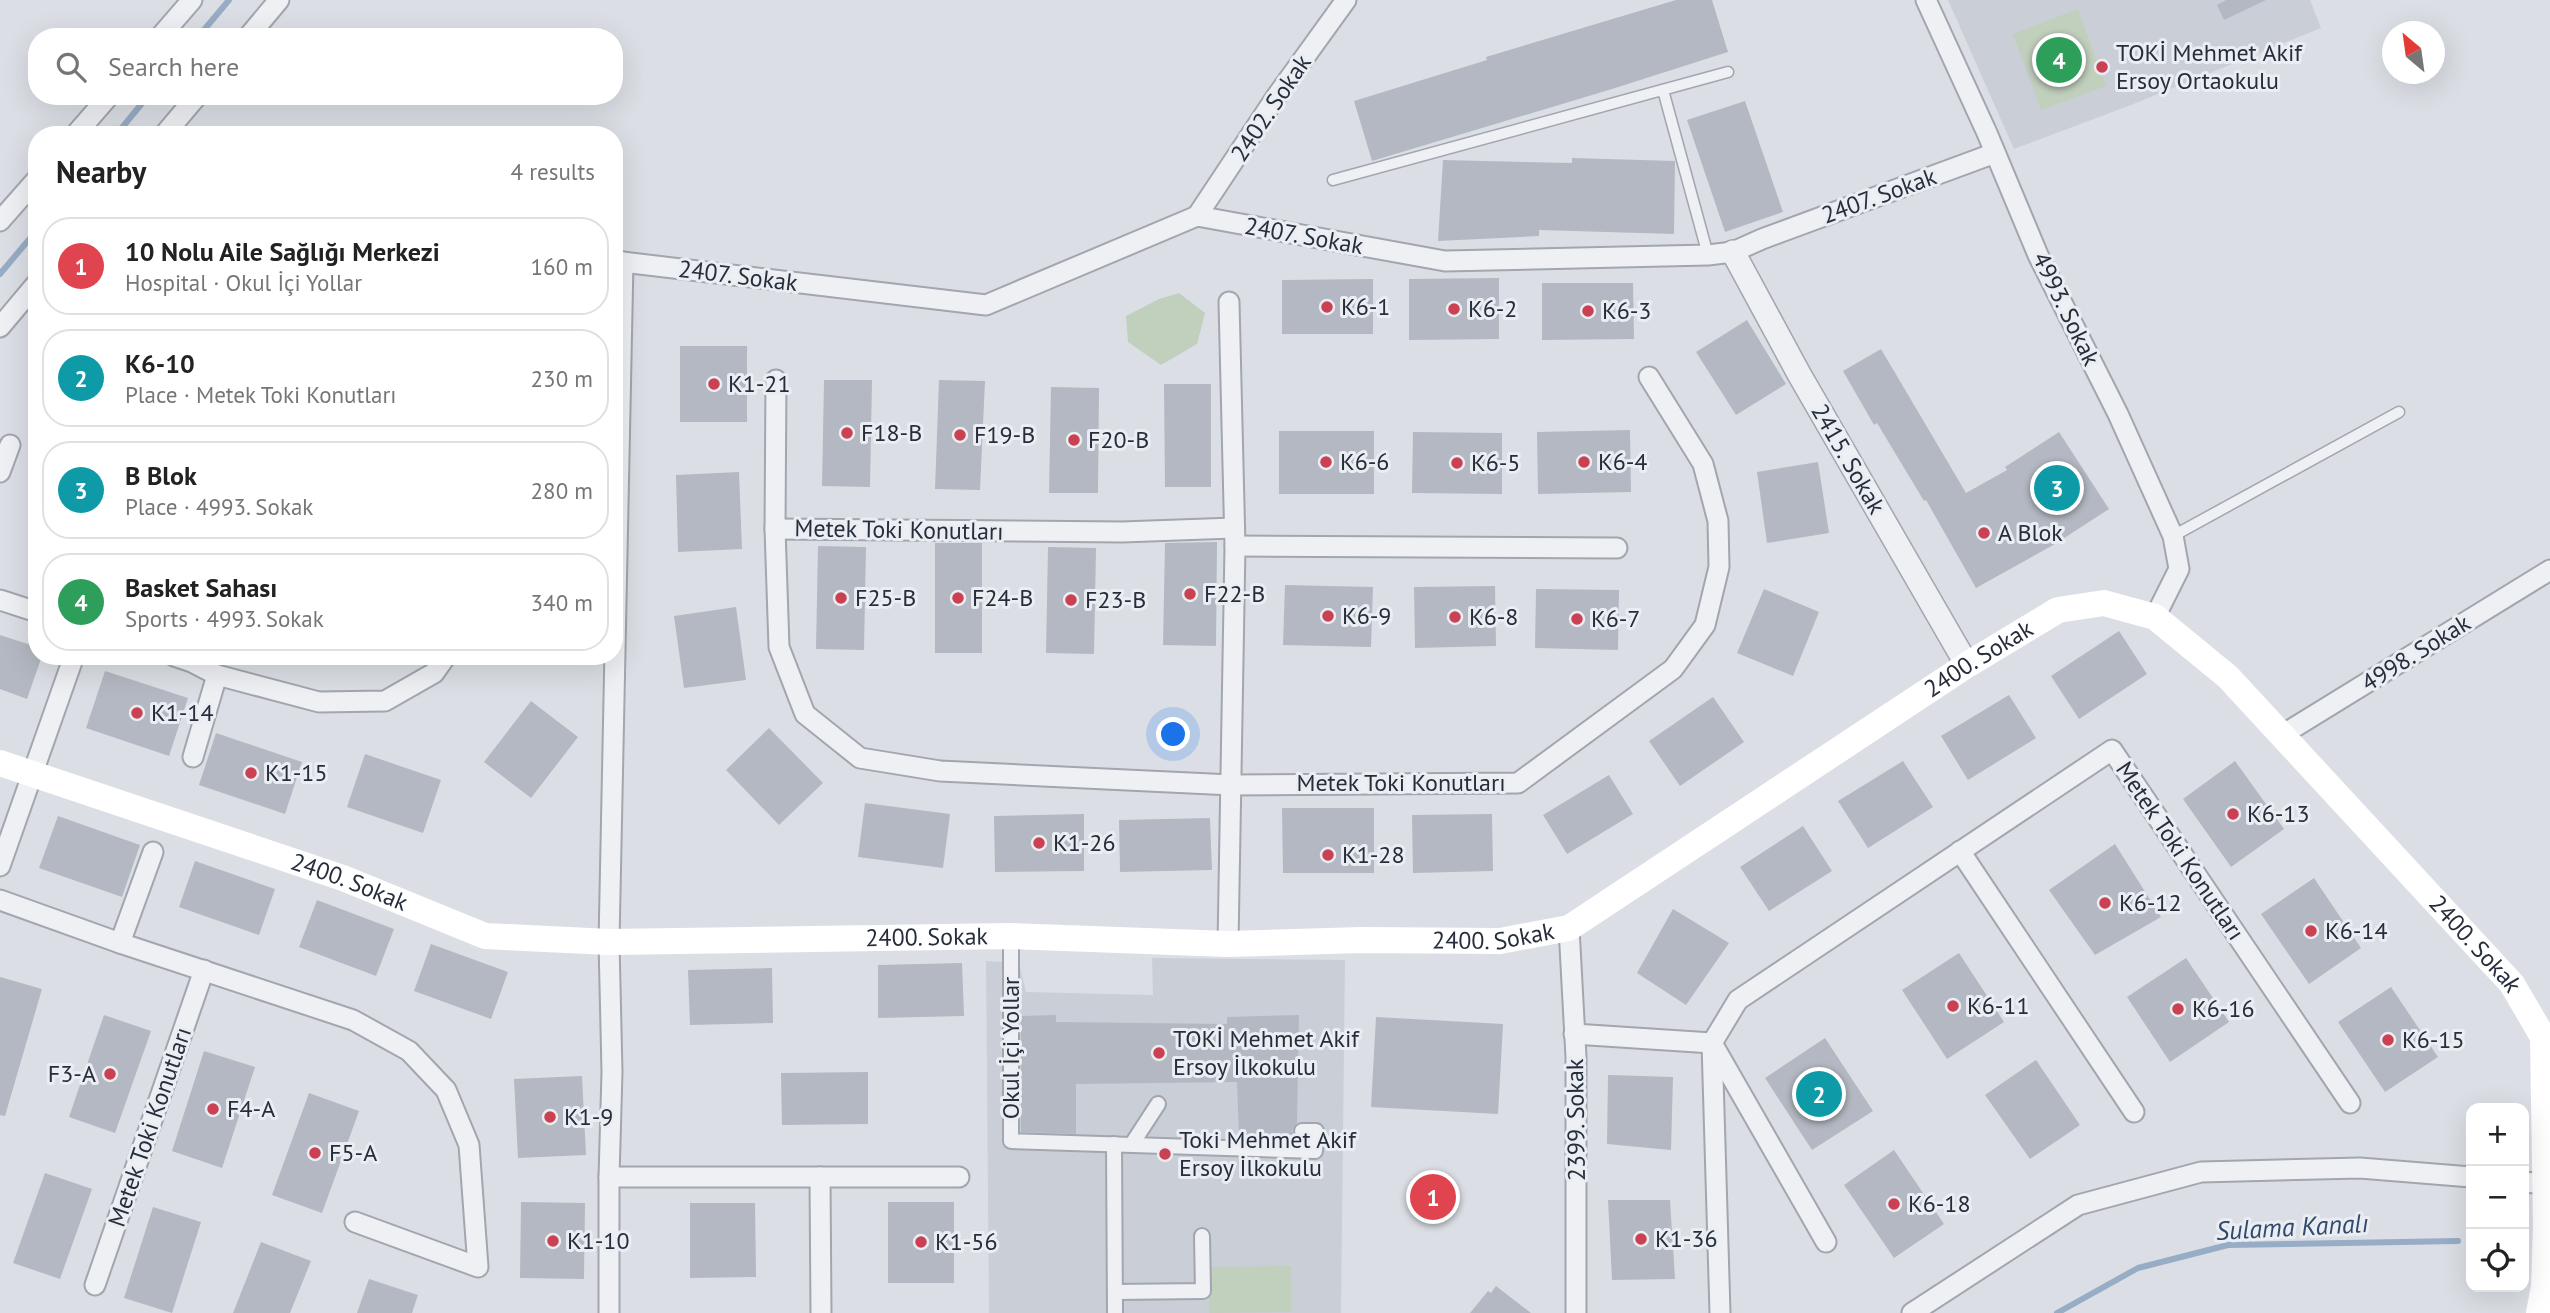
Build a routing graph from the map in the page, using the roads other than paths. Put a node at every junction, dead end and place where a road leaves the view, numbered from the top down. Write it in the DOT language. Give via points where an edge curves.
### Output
graph roads {
  1 [pos="192,0"];
  2 [pos="279,0"];
  3 [pos="1346,0"];
  4 [pos="1926,0"];
  5 [pos="168,28"];
  6 [pos="256,28"];
  7 [pos="1728,72"];
  8 [pos="1664,90"];
  9 [pos="101,105"];
  10 [pos="189,105"];
  11 [pos="83,126"];
  12 [pos="172,126"];
  13 [pos="1995,153"];
  14 [pos="1333,180"];
  15 [pos="28,188"];
  16 [pos="3,213"];
  17 [pos="1197,216"];
  18 [pos="1733,252"];
  19 [pos="1708,255"];
  20 [pos="623,261"];
  21 [pos="28,294"];
  22 [pos="1229,302"];
  23 [pos="0,327"];
  24 [pos="1649,377"];
  25 [pos="776,380"];
  26 [pos="2399,412"];
  27 [pos="10,445"];
  28 [pos="0,472"];
  29 [pos="775,529"];
  30 [pos="2174,536"];
  31 [pos="1234,537"];
  32 [pos="1616,548"];
  33 [pos="2550,570"];
  34 [pos="0,600"];
  35 [pos="28,609"];
  36 [pos="2155,617"];
  37 [pos="1967,664"];
  38 [pos="71,665"];
  39 [pos="199,665"];
  40 [pos="440,665"];
  41 [pos="613,665"];
  42 [pos="217,675"];
  43 [pos="2282,735"];
  44 [pos="192,757"];
  45 [pos="0,763"];
  46 [pos="32,774"];
  47 [pos="1232,785"];
  48 [pos="1960,850"];
  49 [pos="153,852"];
  50 [pos="0,866"];
  51 [pos="0,901"];
  52 [pos="1569,928"];
  53 [pos="1011,936"];
  54 [pos="609,942"];
  55 [pos="120,943"];
  56 [pos="1228,944"];
  57 [pos="204,970"];
  58 [pos="1574,1034"];
  59 [pos="1712,1043"];
  60 [pos="2350,1103"];
  61 [pos="1158,1104"];
  62 [pos="2134,1112"];
  63 [pos="1302,1131"];
  64 [pos="1114,1144"];
  65 [pos="1132,1144"];
  66 [pos="609,1177"];
  67 [pos="820,1177"];
  68 [pos="960,1177"];
  69 [pos="2466,1177"];
  70 [pos="2534,1183"];
  71 [pos="355,1222"];
  72 [pos="2548,1227"];
  73 [pos="1202,1236"];
  74 [pos="1826,1242"];
  75 [pos="95,1285"];
  76 [pos="1115,1292"];
  77 [pos="2543,1304"];
  78 [pos="609,1313"];
  79 [pos="821,1313"];
  80 [pos="1115,1313"];
  81 [pos="1576,1313"];
  82 [pos="1720,1313"];
  83 [pos="1912,1313"];
  1 -- 5 [label="street"];
  2 -- 6 [label="street"];
  3 -- 17 [label="street, 2402. Sokak"];
  4 -- 13 [label="street, 4993. Sokak"];
  7 -- 8 [label="lane"];
  8 -- 14 [label="lane"];
  8 -- 19 [label="lane"];
  9 -- 11 [label="street"];
  10 -- 12 [label="street"];
  13 -- 18 [label="street, 2407. Sokak"];
  13 -- 30 [label="street, 4993. Sokak" via="2038,255"];
  15 -- 16 [label="street"];
  17 -- 19 [label="street, 2407. Sokak" via="1445,261"];
  17 -- 20 [label="street, 2407. Sokak" via="986,305"];
  18 -- 19 [label="street, 2407. Sokak"];
  18 -- 37 [label="street, 2415. Sokak"];
  21 -- 23 [label="street"];
  22 -- 31 [label="street"];
  24 -- 47 [label="street, Metek Toki Konutları" via="1703,464 1718,521 1719,567 1705,625 1673,669 1518,783"];
  25 -- 29 [label="street, Metek Toki Konutları"];
  26 -- 30 [label="lane"];
  27 -- 28 [label="street"];
  29 -- 31 [label="street, Metek Toki Konutları"];
  29 -- 47 [label="street, Metek Toki Konutları" via="779,647 805,715 860,758 940,771"];
  30 -- 36 [label="street, 4993. Sokak" via="2179,569"];
  31 -- 32 [label="street, Metek Toki Konutları"];
  31 -- 47 [label="street"];
  33 -- 43 [label="street, 4998. Sokak"];
  34 -- 35 [label="street"];
  36 -- 37 [label="main road, 2400. Sokak" via="2104,603 2058,610"];
  36 -- 43 [label="main road, 2400. Sokak" via="2228,677"];
  37 -- 52 [label="main road, 2400. Sokak"];
  38 -- 46 [label="street"];
  39 -- 42 [label="street"];
  40 -- 42 [label="street" via="434,673 385,701 319,702"];
  41 -- 54 [label="street"];
  42 -- 44 [label="street"];
  43 -- 70 [label="main road, 2400. Sokak" via="2512,984 2531,1015 2543,1037"];
  45 -- 46 [label="main road, 2400. Sokak"];
  46 -- 50 [label="street"];
  46 -- 54 [label="main road, 2400. Sokak" via="343,878 485,936"];
  47 -- 56 [label="street"];
  48 -- 59 [label="street, Metek Toki Konutları" via="1738,1000"];
  48 -- 60 [label="street, Metek Toki Konutları" via="2112,750"];
  48 -- 62 [label="street"];
  49 -- 55 [label="street"];
  51 -- 55 [label="street"];
  52 -- 56 [label="main road, 2400. Sokak" via="1500,941"];
  52 -- 58 [label="street, 2399. Sokak"];
  53 -- 54 [label="main road, 2400. Sokak"];
  53 -- 56 [label="main road, 2400. Sokak"];
  53 -- 64 [label="street, Okul İçi Yollar" via="1012,1141"];
  54 -- 66 [label="street"];
  55 -- 57 [label="street"];
  57 -- 71 [label="street" via="353,1020 409,1051 446,1090 469,1145 478,1267"];
  57 -- 75 [label="street, Metek Toki Konutları"];
  58 -- 59 [label="street"];
  58 -- 81 [label="street, 2399. Sokak"];
  59 -- 74 [label="street"];
  59 -- 82 [label="street"];
  61 -- 65 [label="street"];
  63 -- 65 [label="street, Okul İçi Yollar" via="1316,1131 1315,1151"];
  64 -- 65 [label="street, Okul İçi Yollar"];
  64 -- 76 [label="street"];
  66 -- 67 [label="street"];
  66 -- 78 [label="street"];
  67 -- 68 [label="street"];
  67 -- 79 [label="street"];
  69 -- 83 [label="street" via="2360,1168 2201,1172 2078,1205"];
  70 -- 72 [label="main road, 2400. Sokak"];
  72 -- 77 [label="main road, 2400. Sokak"];
  73 -- 76 [label="street" via="1203,1291"];
  76 -- 80 [label="street"];
}
